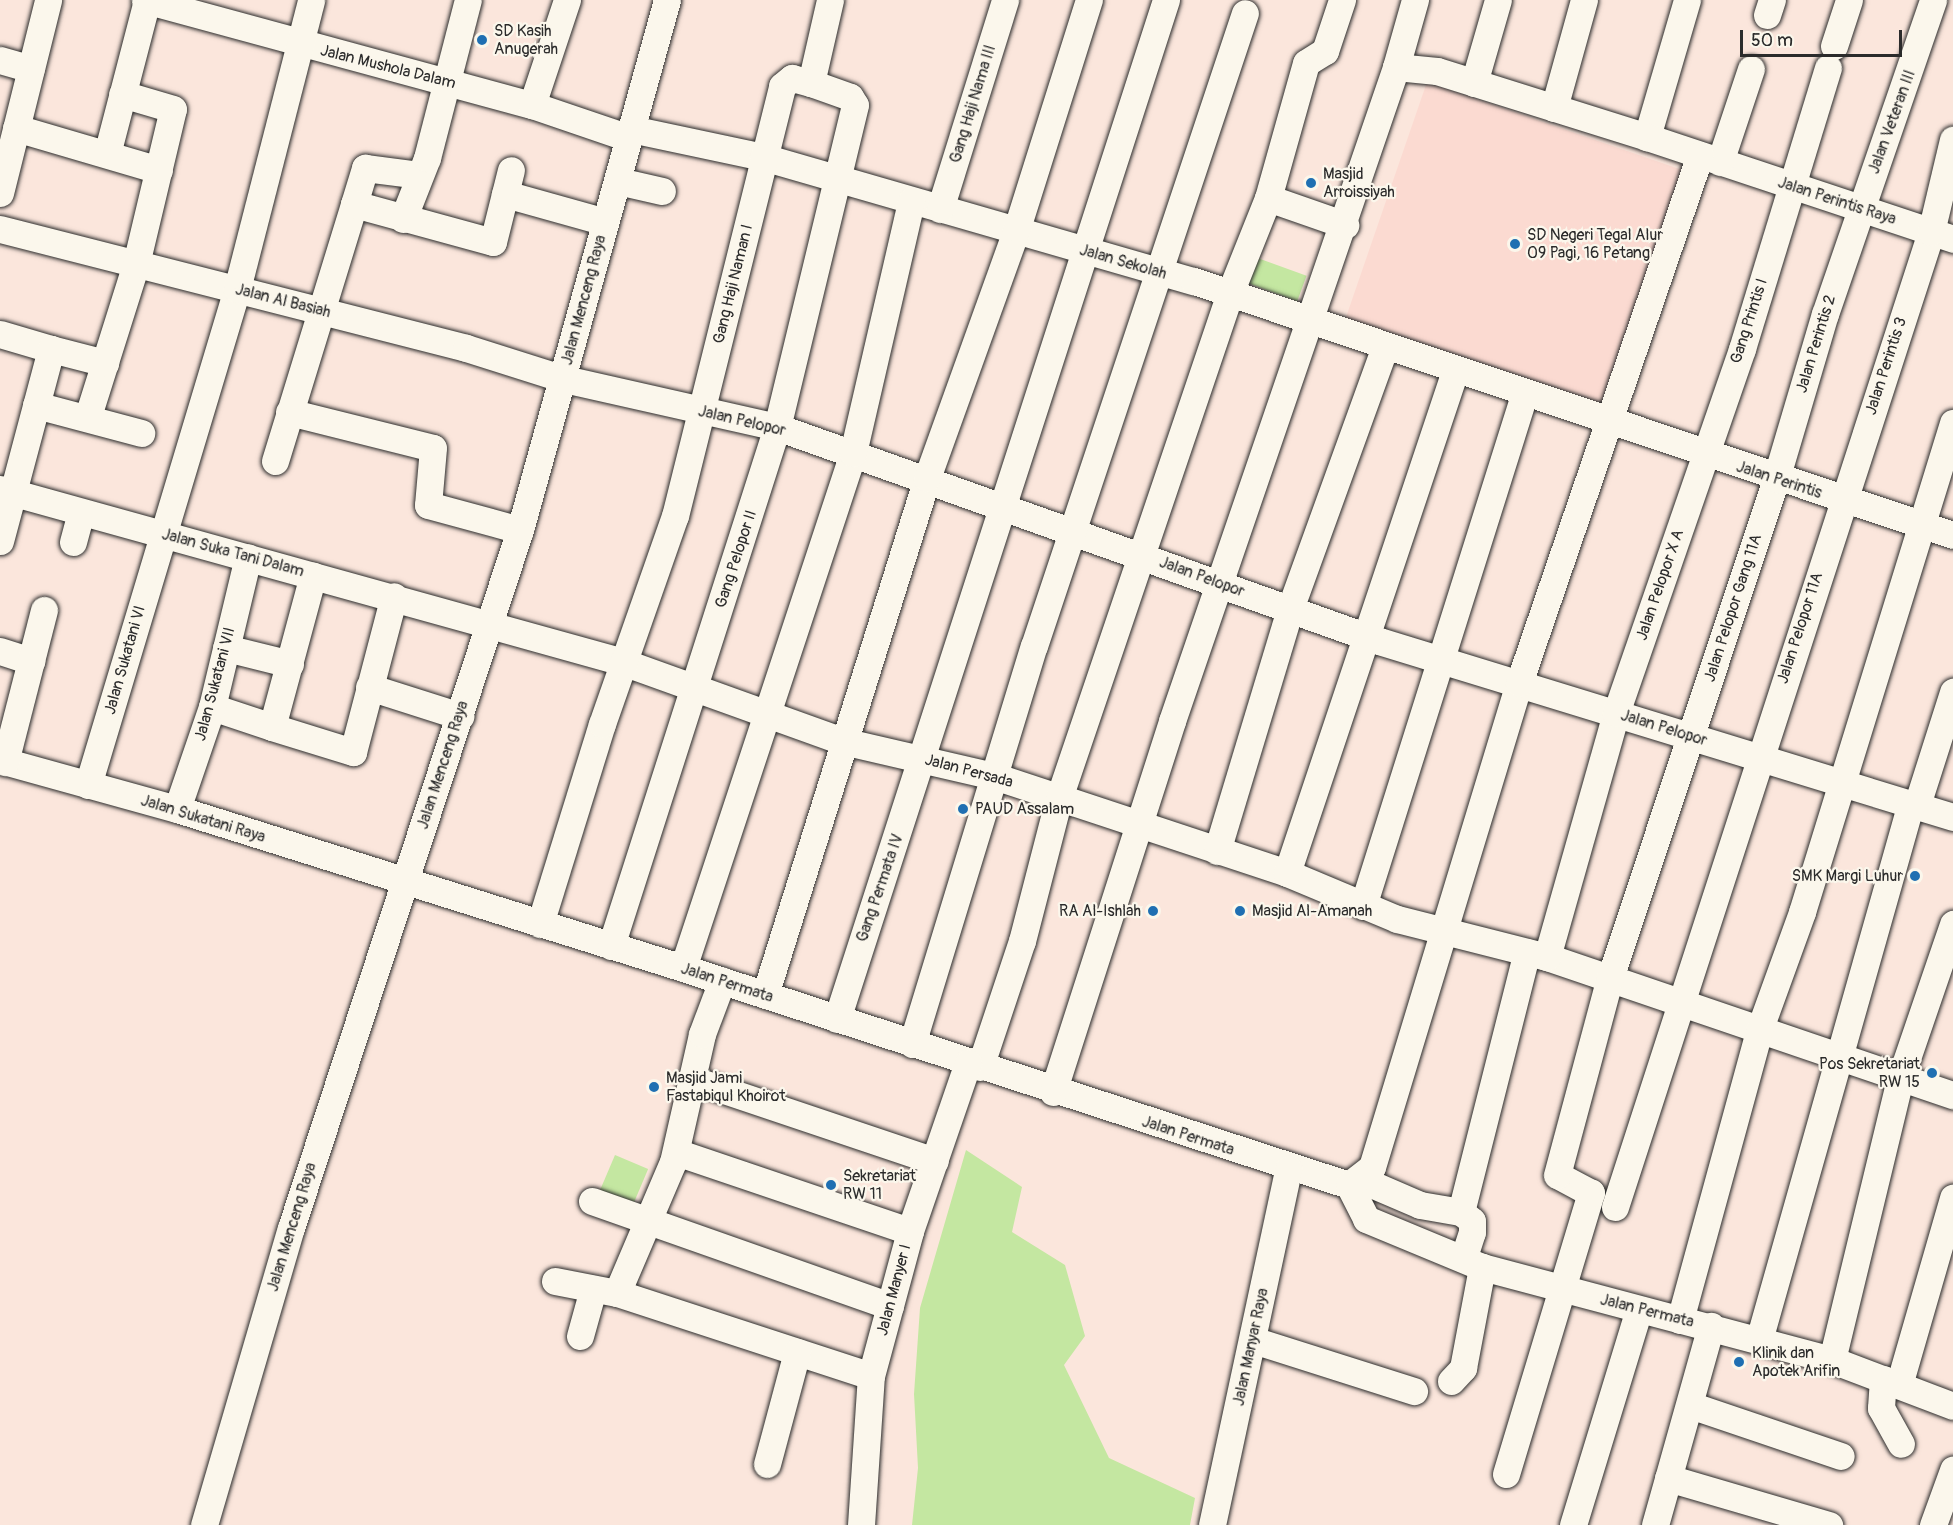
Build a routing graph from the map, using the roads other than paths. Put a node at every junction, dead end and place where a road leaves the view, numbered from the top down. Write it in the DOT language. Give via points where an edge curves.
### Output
graph roads {
  1 [pos="48,0"];
  2 [pos="147,0"];
  3 [pos="311,0"];
  4 [pos="468,0"];
  5 [pos="567,0"];
  6 [pos="667,0"];
  7 [pos="830,0"];
  8 [pos="1005,0"];
  9 [pos="1089,0"];
  10 [pos="1166,0"];
  11 [pos="1342,0"];
  12 [pos="1415,0"];
  13 [pos="1498,0"];
  14 [pos="1584,0"];
  15 [pos="1688,0"];
  16 [pos="1849,0"];
  17 [pos="1933,0"];
  18 [pos="1245,13"];
  19 [pos="299,44"];
  20 [pos="0,60"];
  21 [pos="1396,67"];
  22 [pos="31,69"];
  23 [pos="1751,69"];
  24 [pos="447,82"];
  25 [pos="811,83"];
  26 [pos="1474,83"];
  27 [pos="122,94"];
  28 [pos="532,105"];
  29 [pos="1554,108"];
  30 [pos="16,128"];
  31 [pos="630,133"];
  32 [pos="1647,137"];
  33 [pos="1953,140"];
  34 [pos="107,154"];
  35 [pos="763,158"];
  36 [pos="1710,158"];
  37 [pos="159,170"];
  38 [pos="419,175"];
  39 [pos="834,178"];
  40 [pos="618,181"];
  41 [pos="1791,185"];
  42 [pos="662,190"];
  43 [pos="0,193"];
  44 [pos="1268,198"];
  45 [pos="910,201"];
  46 [pos="354,204"];
  47 [pos="940,209"];
  48 [pos="1860,209"];
  49 [pos="403,219"];
  50 [pos="605,222"];
  51 [pos="1345,225"];
  52 [pos="1017,228"];
  53 [pos="0,229"];
  54 [pos="1942,235"];
  55 [pos="1085,251"];
  56 [pos="136,264"];
  57 [pos="1159,272"];
  58 [pos="237,289"];
  59 [pos="1230,293"];
  60 [pos="318,310"];
  61 [pos="1307,320"];
  62 [pos="0,334"];
  63 [pos="1385,347"];
  64 [pos="51,349"];
  65 [pos="105,363"];
  66 [pos="1455,371"];
  67 [pos="564,379"];
  68 [pos="1524,395"];
  69 [pos="36,405"];
  70 [pos="701,411"];
  71 [pos="289,412"];
  72 [pos="88,416"];
  73 [pos="1607,423"];
  74 [pos="1953,423"];
  75 [pos="777,427"];
  76 [pos="141,433"];
  77 [pos="852,453"];
  78 [pos="1704,456"];
  79 [pos="275,461"];
  80 [pos="927,478"];
  81 [pos="1776,479"];
  82 [pos="7,490"];
  83 [pos="1842,500"];
  84 [pos="1003,506"];
  85 [pos="81,513"];
  86 [pos="1918,525"];
  87 [pos="520,530"];
  88 [pos="1072,532"];
  89 [pos="161,534"];
  90 [pos="1953,536"];
  91 [pos="0,541"];
  92 [pos="73,542"];
  93 [pos="1142,556"];
  94 [pos="248,557"];
  95 [pos="313,575"];
  96 [pos="1219,584"];
  97 [pos="394,596"];
  98 [pos="1290,609"];
  99 [pos="44,610"];
  100 [pos="478,619"];
  101 [pos="1363,635"];
  102 [pos="226,648"];
  103 [pos="0,651"];
  104 [pos="1441,660"];
  105 [pos="32,661"];
  106 [pos="623,662"];
  107 [pos="290,664"];
  108 [pos="1519,683"];
  109 [pos="369,687"];
  110 [pos="694,689"];
  111 [pos="1953,692"];
  112 [pos="212,707"];
  113 [pos="1616,713"];
  114 [pos="763,714"];
  115 [pos="460,716"];
  116 [pos="272,727"];
  117 [pos="1691,736"];
  118 [pos="842,741"];
  119 [pos="1759,756"];
  120 [pos="922,757"];
  121 [pos="2,761"];
  122 [pos="994,776"];
  123 [pos="1840,781"];
  124 [pos="88,785"];
  125 [pos="1059,798"];
  126 [pos="1914,804"];
  127 [pos="177,809"];
  128 [pos="1953,818"];
  129 [pos="1140,824"];
  130 [pos="1217,851"];
  131 [pos="1287,873"];
  132 [pos="404,883"];
  133 [pos="1363,906"];
  134 [pos="540,924"];
  135 [pos="1953,924"];
  136 [pos="1444,933"];
  137 [pos="611,946"];
  138 [pos="1537,954"];
  139 [pos="683,968"];
  140 [pos="722,981"];
  141 [pos="1609,981"];
  142 [pos="765,995"];
  143 [pos="1680,1004"];
  144 [pos="837,1019"];
  145 [pos="1759,1031"];
  146 [pos="912,1044"];
  147 [pos="1836,1058"];
  148 [pos="974,1065"];
  149 [pos="1900,1079"];
  150 [pos="694,1080"];
  151 [pos="1053,1092"];
  152 [pos="1953,1095"];
  153 [pos="676,1152"];
  154 [pos="935,1161"];
  155 [pos="1288,1169"];
  156 [pos="1355,1183"];
  157 [pos="1953,1198"];
  158 [pos="592,1202"];
  159 [pos="1615,1207"];
  160 [pos="1461,1212"];
  161 [pos="650,1223"];
  162 [pos="910,1231"];
  163 [pos="1472,1263"];
  164 [pos="555,1281"];
  165 [pos="1561,1288"];
  166 [pos="605,1291"];
  167 [pos="890,1306"];
  168 [pos="1638,1311"];
  169 [pos="1680,1320"];
  170 [pos="1711,1326"];
  171 [pos="580,1336"];
  172 [pos="1253,1340"];
  173 [pos="1760,1340"];
  174 [pos="797,1352"];
  175 [pos="1832,1360"];
  176 [pos="872,1376"];
  177 [pos="1451,1381"];
  178 [pos="1891,1382"];
  179 [pos="1414,1391"];
  180 [pos="1690,1405"];
  181 [pos="1953,1406"];
  182 [pos="1901,1444"];
  183 [pos="1841,1456"];
  184 [pos="767,1464"];
  185 [pos="1506,1474"];
  186 [pos="1668,1478"];
  187 [pos="1951,1482"];
  188 [pos="204,1525"];
  189 [pos="861,1525"];
  190 [pos="1212,1525"];
  191 [pos="1573,1525"];
  192 [pos="1655,1525"];
  193 [pos="1829,1525"];
  194 [pos="1933,1525"];
  1 -- 22 [label="street"];
  2 -- 19 [label="street, Jalan Mushola Dalam"];
  2 -- 27 [label="street"];
  3 -- 19 [label="street, Jalan Sukatani VI"];
  4 -- 24 [label="street"];
  5 -- 28 [label="street"];
  6 -- 31 [label="street, Jalan Menceng Raya"];
  7 -- 25 [label="street"];
  8 -- 47 [label="street, Gang Haji Nama III"];
  9 -- 52 [label="street"];
  10 -- 55 [label="street, Gang Permata IV"];
  11 -- 44 [label="street, Jalan Manyer I" via="1325,51 1306,63"];
  12 -- 21 [label="street"];
  13 -- 26 [label="street"];
  14 -- 29 [label="street"];
  15 -- 32 [label="street"];
  16 -- 41 [label="street, Gang Printis I"];
  17 -- 48 [label="street, Jalan Veteran III"];
  18 -- 57 [label="street"];
  19 -- 24 [label="street, Jalan Mushola Dalam"];
  19 -- 58 [label="street, Jalan Sukatani VI"];
  20 -- 22 [label="street"];
  21 -- 26 [label="street, Jalan Perintis Raya"];
  21 -- 51 [label="street"];
  22 -- 30 [label="street"];
  23 -- 36 [label="street"];
  24 -- 28 [label="street, Jalan Mushola Dalam"];
  24 -- 38 [label="street"];
  25 -- 35 [label="street, Gang Haji Naman I" via="792,78 784,84"];
  25 -- 39 [label="street, Gang Pelopor II" via="855,102"];
  26 -- 29 [label="street, Jalan Perintis Raya"];
  27 -- 34 [label="street"];
  27 -- 37 [label="street" via="173,109"];
  28 -- 31 [label="street, Jalan Mushola Dalam"];
  29 -- 32 [label="street, Jalan Perintis Raya"];
  30 -- 34 [label="street"];
  30 -- 43 [label="street"];
  31 -- 35 [label="street, Jalan Sekolah"];
  31 -- 40 [label="street, Jalan Menceng Raya"];
  32 -- 36 [label="street, Jalan Perintis Raya"];
  33 -- 54 [label="street, Jalan Perintis 3"];
  34 -- 37 [label="street"];
  35 -- 39 [label="street, Jalan Sekolah"];
  35 -- 70 [label="street, Gang Haji Naman I"];
  36 -- 41 [label="street, Jalan Perintis Raya"];
  36 -- 73 [label="street"];
  37 -- 56 [label="street"];
  38 -- 46 [label="street" via="365,168"];
  38 -- 49 [label="street"];
  39 -- 45 [label="street, Jalan Sekolah"];
  39 -- 75 [label="street, Gang Pelopor II"];
  40 -- 42 [label="street"];
  40 -- 50 [label="street, Jalan Menceng Raya"];
  41 -- 48 [label="street, Jalan Perintis Raya"];
  41 -- 78 [label="street, Gang Printis I"];
  44 -- 51 [label="street"];
  44 -- 59 [label="street, Jalan Manyer I"];
  45 -- 47 [label="street, Jalan Sekolah"];
  45 -- 77 [label="street"];
  46 -- 49 [label="street"];
  46 -- 60 [label="street"];
  47 -- 52 [label="street, Jalan Sekolah"];
  48 -- 54 [label="street, Jalan Perintis Raya"];
  48 -- 81 [label="street, Jalan Perintis 2"];
  49 -- 50 [label="street" via="493,242 508,182"];
  50 -- 67 [label="street, Jalan Menceng Raya"];
  51 -- 61 [label="street"];
  52 -- 55 [label="street, Jalan Sekolah"];
  52 -- 80 [label="street"];
  53 -- 56 [label="street, Jalan Al Basiah"];
  54 -- 83 [label="street, Jalan Perintis 3"];
  55 -- 57 [label="street, Jalan Sekolah"];
  55 -- 84 [label="street, Gang Permata IV"];
  56 -- 58 [label="street, Jalan Al Basiah"];
  56 -- 65 [label="street"];
  57 -- 59 [label="street, Jalan Sekolah"];
  57 -- 88 [label="street"];
  58 -- 60 [label="street, Jalan Al Basiah"];
  58 -- 89 [label="street, Jalan Sukatani VI"];
  59 -- 61 [label="street, Jalan Sekolah"];
  59 -- 93 [label="street, Jalan Manyer I"];
  60 -- 67 [label="street, Jalan Al Basiah"];
  60 -- 71 [label="street"];
  61 -- 63 [label="street, Jalan Sekolah"];
  61 -- 96 [label="street"];
  62 -- 64 [label="street"];
  63 -- 66 [label="street, Jalan Sekolah"];
  63 -- 98 [label="street"];
  64 -- 65 [label="street"];
  64 -- 69 [label="street"];
  65 -- 72 [label="street"];
  66 -- 68 [label="street, Jalan Sekolah"];
  66 -- 101 [label="street"];
  67 -- 70 [label="street, Jalan Pelopor"];
  67 -- 87 [label="street, Jalan Menceng Raya"];
  68 -- 73 [label="street, Jalan Sekolah"];
  68 -- 104 [label="street"];
  69 -- 72 [label="street"];
  69 -- 82 [label="street"];
  70 -- 75 [label="street, Jalan Pelopor"];
  70 -- 106 [label="street, Gang Haji Naman I" via="675,516"];
  71 -- 79 [label="street"];
  71 -- 87 [label="street" via="433,448 428,505"];
  72 -- 76 [label="street"];
  73 -- 78 [label="street, Jalan Perintis"];
  73 -- 108 [label="street"];
  74 -- 86 [label="street"];
  75 -- 77 [label="street, Jalan Pelopor"];
  75 -- 110 [label="street, Gang Pelopor II"];
  77 -- 80 [label="street, Jalan Pelopor"];
  77 -- 114 [label="street"];
  78 -- 81 [label="street, Jalan Perintis"];
  78 -- 113 [label="street, Jalan Pelopor X A"];
  80 -- 84 [label="street, Jalan Pelopor"];
  80 -- 118 [label="street"];
  81 -- 83 [label="street, Jalan Perintis"];
  81 -- 117 [label="street, Jalan Pelopor Gang 11A"];
  82 -- 85 [label="street, Jalan Suka Tani Dalam"];
  82 -- 91 [label="street"];
  83 -- 86 [label="street, Jalan Perintis"];
  83 -- 119 [label="street, Jalan Pelopor 11A"];
  84 -- 88 [label="street, Jalan Pelopor"];
  84 -- 120 [label="street, Gang Permata IV"];
  85 -- 89 [label="street, Jalan Suka Tani Dalam"];
  85 -- 92 [label="street"];
  86 -- 90 [label="street, Jalan Perintis"];
  86 -- 123 [label="street"];
  87 -- 100 [label="street, Jalan Menceng Raya"];
  88 -- 93 [label="street, Jalan Pelopor"];
  88 -- 122 [label="street"];
  89 -- 94 [label="street, Jalan Suka Tani Dalam"];
  89 -- 124 [label="street, Jalan Sukatani VI"];
  93 -- 96 [label="street, Jalan Pelopor"];
  93 -- 125 [label="street, Jalan Manyer I"];
  94 -- 95 [label="street, Jalan Suka Tani Dalam"];
  94 -- 102 [label="street, Jalan Sukatani VII"];
  95 -- 97 [label="street, Jalan Suka Tani Dalam"];
  95 -- 107 [label="street"];
  96 -- 98 [label="street, Jalan Pelopor"];
  96 -- 129 [label="street"];
  97 -- 100 [label="street, Jalan Suka Tani Dalam"];
  97 -- 109 [label="street"];
  98 -- 101 [label="street, Jalan Pelopor"];
  98 -- 130 [label="street"];
  99 -- 105 [label="street"];
  100 -- 106 [label="street, Jalan Persada"];
  100 -- 115 [label="street, Jalan Menceng Raya"];
  101 -- 104 [label="street, Jalan Pelopor"];
  101 -- 131 [label="street"];
  102 -- 107 [label="street"];
  102 -- 112 [label="street, Jalan Sukatani VII"];
  103 -- 105 [label="street"];
  104 -- 108 [label="street, Jalan Pelopor"];
  104 -- 133 [label="street"];
  105 -- 121 [label="street"];
  106 -- 110 [label="street, Jalan Persada"];
  106 -- 134 [label="street, Gang Haji Naman I"];
  107 -- 116 [label="street"];
  108 -- 113 [label="street, Jalan Pelopor"];
  108 -- 136 [label="street"];
  109 -- 115 [label="street"];
  109 -- 116 [label="street" via="353,752"];
  110 -- 114 [label="street, Jalan Persada"];
  110 -- 137 [label="street, Gang Pelopor II"];
  111 -- 126 [label="street"];
  112 -- 116 [label="street"];
  112 -- 127 [label="street, Jalan Sukatani VII"];
  113 -- 117 [label="street, Jalan Pelopor"];
  113 -- 138 [label="street, Jalan Pelopor X A"];
  114 -- 118 [label="street, Jalan Persada"];
  114 -- 139 [label="street"];
  115 -- 132 [label="street, Jalan Menceng Raya"];
  117 -- 119 [label="street, Jalan Pelopor"];
  117 -- 141 [label="street, Jalan Pelopor Gang 11A"];
  118 -- 120 [label="street, Jalan Persada"];
  118 -- 142 [label="street"];
  119 -- 123 [label="street, Jalan Pelopor"];
  119 -- 143 [label="street, Jalan Pelopor 11A"];
  120 -- 122 [label="street, Jalan Persada"];
  120 -- 144 [label="street, Gang Permata IV"];
  121 -- 124 [label="street, Jalan Sukatani Raya"];
  122 -- 125 [label="street, Jalan Persada"];
  122 -- 146 [label="street"];
  123 -- 126 [label="street, Jalan Pelopor"];
  123 -- 145 [label="street" via="1802,912"];
  124 -- 127 [label="street, Jalan Sukatani Raya"];
  125 -- 129 [label="street, Jalan Persada"];
  125 -- 148 [label="street, Jalan Manyer I" via="1022,941"];
  126 -- 128 [label="street, Jalan Pelopor"];
  126 -- 147 [label="street"];
  127 -- 132 [label="street, Jalan Sukatani Raya"];
  129 -- 130 [label="street, Jalan Persada"];
  129 -- 151 [label="street"];
  130 -- 131 [label="street, Jalan Persada"];
  131 -- 133 [label="street, Jalan Persada"];
  132 -- 134 [label="street, Jalan Permata"];
  132 -- 188 [label="street, Jalan Menceng Raya" via="291,1228"];
  133 -- 136 [label="street, Jalan Persada"];
  134 -- 137 [label="street, Jalan Permata"];
  135 -- 149 [label="street"];
  136 -- 138 [label="street, Jalan Persada"];
  136 -- 156 [label="street" via="1372,1167"];
  137 -- 139 [label="street, Jalan Permata"];
  138 -- 141 [label="street, Jalan Persada"];
  138 -- 160 [label="street, Jalan Pelopor X A"];
  139 -- 140 [label="street, Jalan Permata"];
  140 -- 142 [label="street, Jalan Permata"];
  140 -- 150 [label="street" via="702,1034"];
  141 -- 143 [label="street, Jalan Persada"];
  141 -- 165 [label="street, Jalan Pelopor Gang 11A" via="1557,1175 1591,1193"];
  142 -- 144 [label="street, Jalan Permata"];
  143 -- 145 [label="street, Jalan Persada"];
  143 -- 159 [label="street, Jalan Pelopor 11A"];
  144 -- 146 [label="street, Jalan Permata"];
  145 -- 147 [label="street, Jalan Persada"];
  145 -- 169 [label="street"];
  146 -- 148 [label="street, Jalan Permata"];
  147 -- 149 [label="street, Jalan Persada"];
  147 -- 173 [label="street"];
  148 -- 151 [label="street, Jalan Permata"];
  148 -- 154 [label="street, Jalan Manyer I"];
  149 -- 152 [label="street, Jalan Persada"];
  149 -- 175 [label="street"];
  150 -- 153 [label="street"];
  150 -- 154 [label="street"];
  151 -- 155 [label="street, Jalan Permata"];
  153 -- 161 [label="street"];
  153 -- 162 [label="street"];
  154 -- 162 [label="street, Jalan Manyer I"];
  155 -- 156 [label="street, Jalan Permata"];
  155 -- 172 [label="street, Jalan Manyar Raya"];
  156 -- 160 [label="street" via="1420,1205"];
  156 -- 163 [label="street, Jalan Permata" via="1366,1219"];
  157 -- 178 [label="street"];
  158 -- 161 [label="street"];
  160 -- 163 [label="street" via="1472,1221"];
  161 -- 166 [label="street"];
  161 -- 167 [label="street"];
  162 -- 167 [label="street, Jalan Manyer I"];
  163 -- 165 [label="street, Jalan Permata"];
  163 -- 177 [label="street" via="1463,1368"];
  164 -- 166 [label="street"];
  165 -- 168 [label="street, Jalan Permata"];
  165 -- 185 [label="street"];
  166 -- 171 [label="street"];
  166 -- 174 [label="street"];
  167 -- 176 [label="street, Jalan Manyer I"];
  168 -- 169 [label="street, Jalan Permata"];
  168 -- 191 [label="street"];
  169 -- 170 [label="street, Jalan Permata"];
  170 -- 173 [label="street, Jalan Permata"];
  170 -- 180 [label="street"];
  172 -- 179 [label="street"];
  172 -- 190 [label="street, Jalan Manyar Raya"];
  173 -- 175 [label="street, Jalan Permata"];
  174 -- 176 [label="street"];
  174 -- 184 [label="street"];
  175 -- 178 [label="street, Jalan Permata"];
  176 -- 189 [label="street, Jalan Manyer I"];
  178 -- 181 [label="street, Jalan Permata"];
  178 -- 182 [label="street" via="1881,1408"];
  180 -- 183 [label="street"];
  180 -- 186 [label="street"];
  186 -- 192 [label="street"];
  186 -- 193 [label="street"];
  187 -- 194 [label="street"];
}
